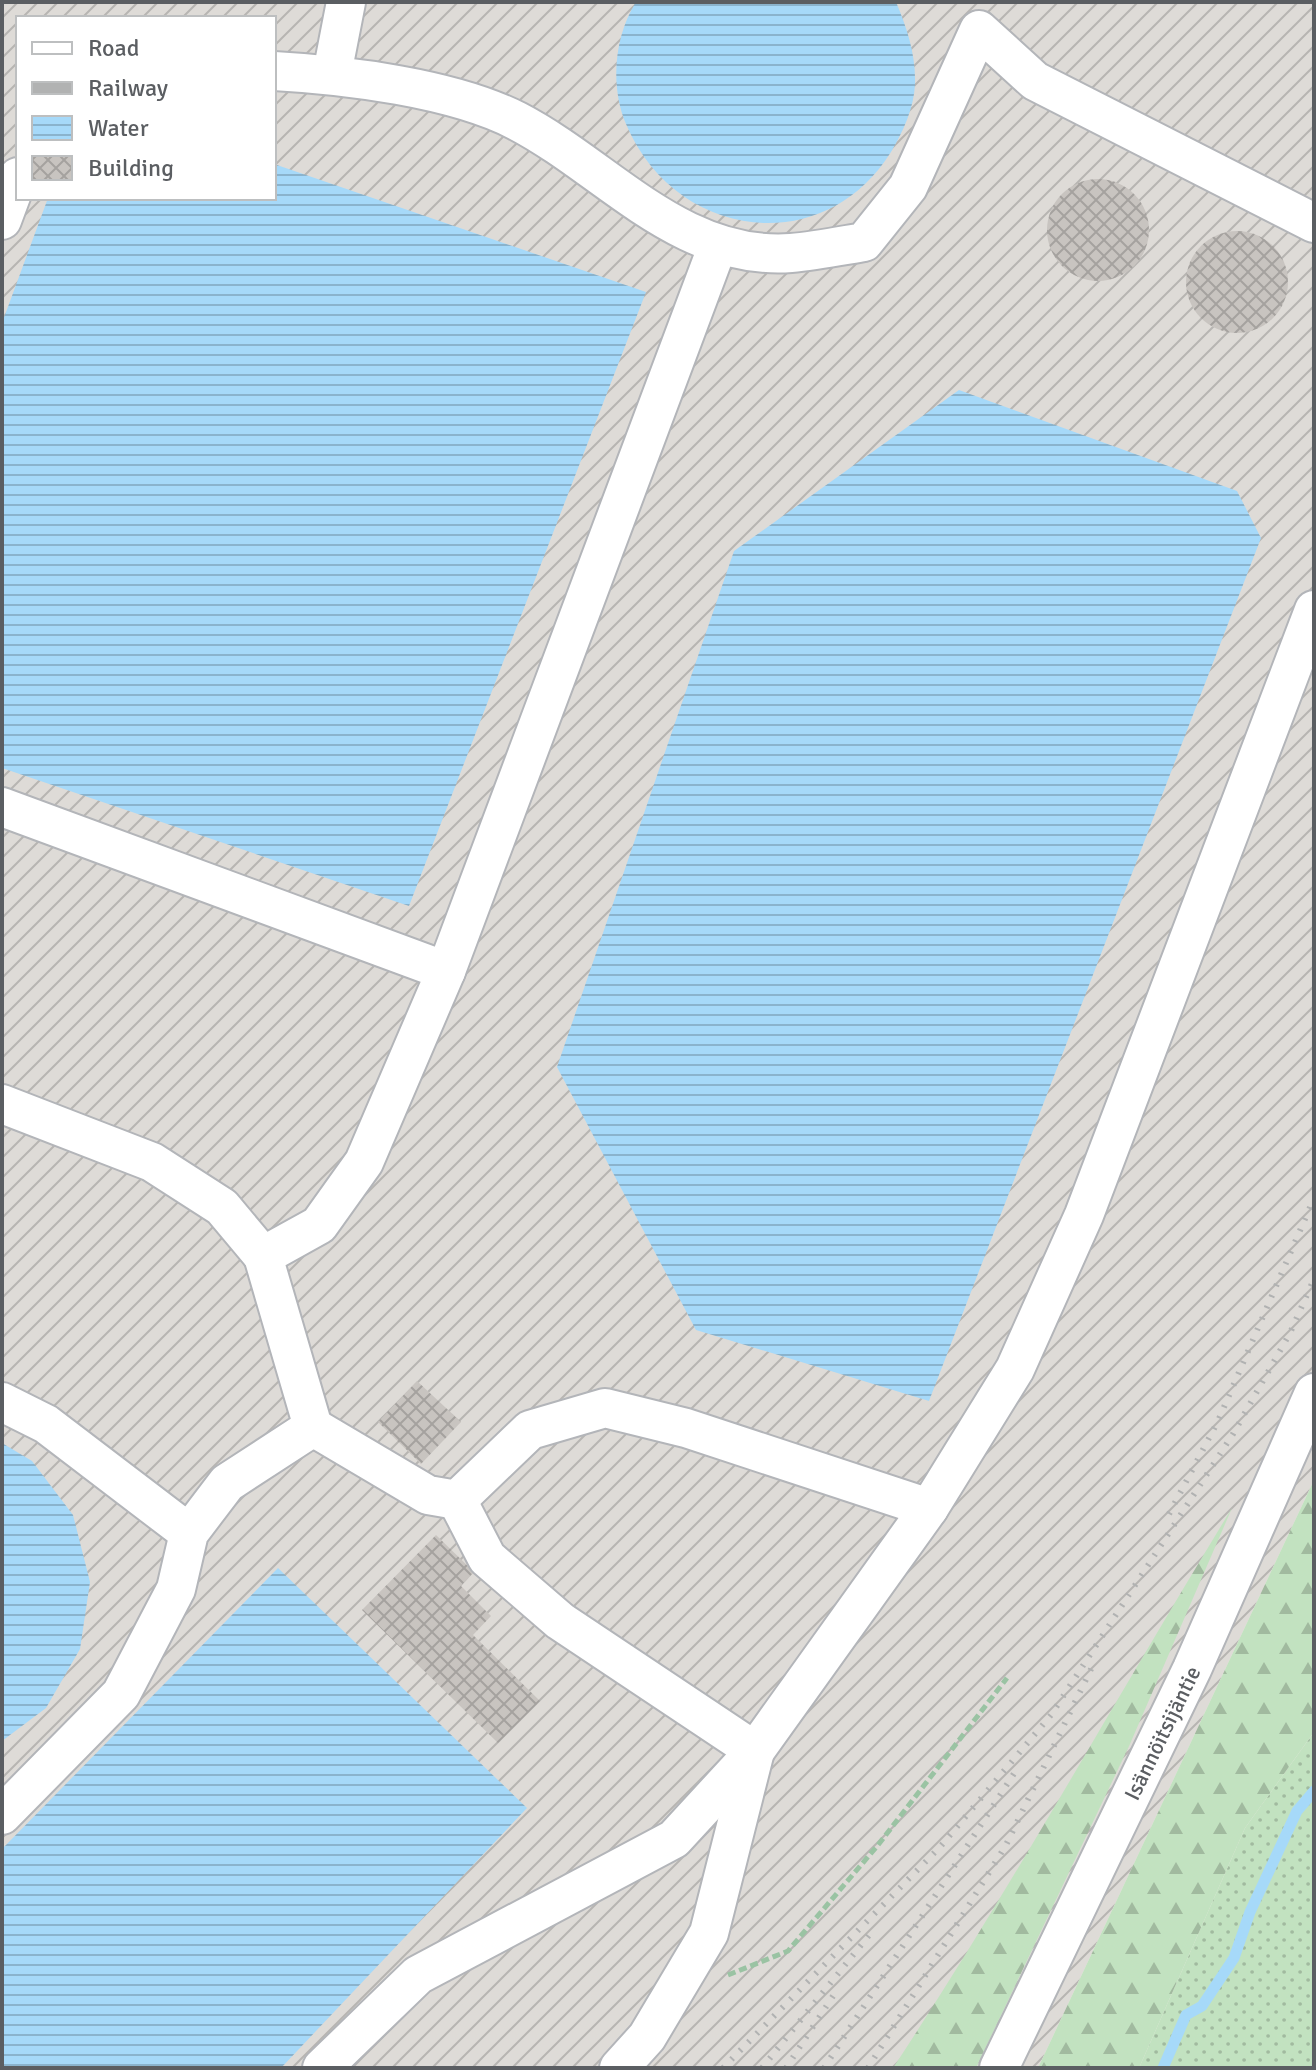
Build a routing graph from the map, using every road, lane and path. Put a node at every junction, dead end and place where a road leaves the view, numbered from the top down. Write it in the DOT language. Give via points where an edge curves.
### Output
graph roads {
  1 [pos="346,2"];
  2 [pos="983,16"];
  3 [pos="276,71"];
  4 [pos="332,74"];
  5 [pos="16,182"];
  6 [pos="2,220"];
  7 [pos="1314,223"];
  8 [pos="718,245"];
  9 [pos="1314,610"];
  10 [pos="2,807"];
  11 [pos="446,971"];
  12 [pos="2,1104"];
  13 [pos="263,1256"];
  14 [pos="1314,1393"];
  15 [pos="2,1402"];
  16 [pos="313,1427"];
  17 [pos="457,1500"];
  18 [pos="929,1508"];
  19 [pos="189,1533"];
  20 [pos="1007,1678"];
  21 [pos="755,1751"];
  22 [pos="2,1815"];
  23 [pos="672,1994"];
  24 [pos="322,2068"];
  25 [pos="619,2068"];
  26 [pos="999,2068"];
  1 -- 4 [label="street"];
  2 -- 7 [label="street" via="1035,81"];
  2 -- 8 [label="street" via="908,187 864,242 789,254"];
  3 -- 4 [label="street"];
  4 -- 8 [label="street" via="456,99 517,121 658,216"];
  5 -- 6 [label="street"];
  8 -- 11 [label="street"];
  9 -- 18 [label="street" via="1084,1215 1015,1369"];
  10 -- 11 [label="street"];
  11 -- 13 [label="street" via="364,1162 319,1225"];
  12 -- 13 [label="street" via="152,1162 222,1207"];
  13 -- 16 [label="street"];
  14 -- 26 [label="street, Isännöitsijäntie" via="1192,1669"];
  15 -- 19 [label="street" via="46,1424"];
  16 -- 17 [label="street" via="428,1495"];
  16 -- 19 [label="street" via="227,1483"];
  17 -- 18 [label="street" via="530,1430 605,1408 686,1428"];
  17 -- 21 [label="street" via="487,1558 560,1621"];
  18 -- 21 [label="street"];
  19 -- 22 [label="street" via="176,1589 121,1694"];
  20 -- 23 [label="path" via="788,1951"];
  21 -- 23 [label="street" via="709,1933"];
  21 -- 24 [label="street" via="674,1839 418,1975"];
  23 -- 25 [label="street" via="647,2037"];
}
